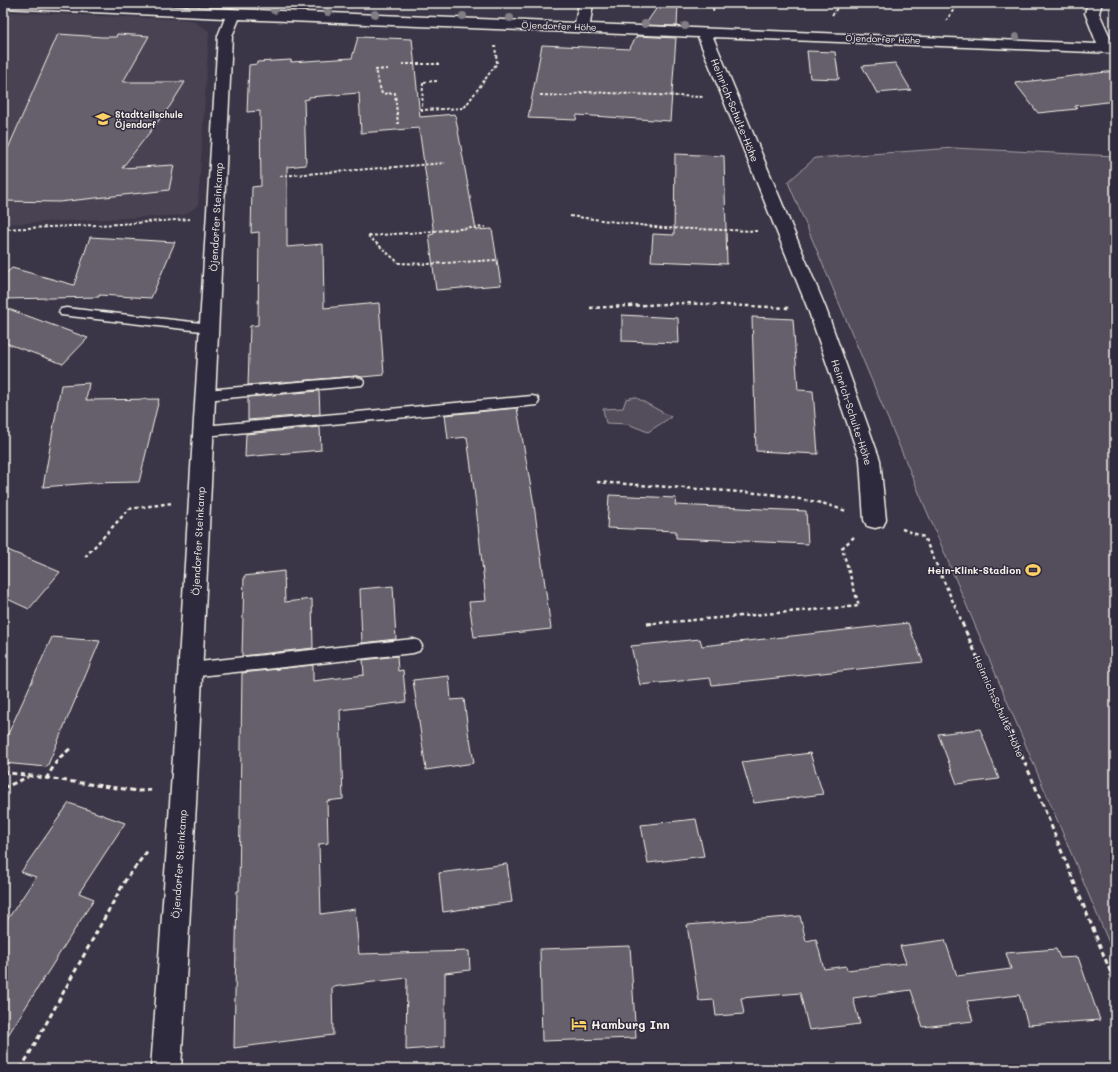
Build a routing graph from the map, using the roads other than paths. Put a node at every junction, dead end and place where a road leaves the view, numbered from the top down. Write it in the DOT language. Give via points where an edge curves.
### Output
graph roads {
  1 [pos="198,3"];
  2 [pos="586,3"];
  3 [pos="1095,3"];
  4 [pos="3,4"];
  5 [pos="184,12"];
  6 [pos="234,14"];
  7 [pos="582,27"];
  8 [pos="703,32"];
  9 [pos="1111,49"];
  10 [pos="66,312"];
  11 [pos="210,328"];
  12 [pos="356,382"];
  13 [pos="206,396"];
  14 [pos="532,401"];
  15 [pos="204,431"];
  16 [pos="875,520"];
  17 [pos="413,646"];
  18 [pos="190,670"];
  19 [pos="166,1069"];
  1 -- 5 [label="street"];
  2 -- 7 [label="street"];
  3 -- 9 [label="street" via="1092,13"];
  4 -- 5 [label="street, Öjendorfer Höhe"];
  5 -- 6 [label="street, Öjendorfer Höhe"];
  6 -- 7 [label="street, Öjendorfer Höhe"];
  6 -- 11 [label="street, Öjendorfer Steinkamp" via="225,36"];
  7 -- 8 [label="street, Öjendorfer Höhe"];
  8 -- 9 [label="street, Öjendorfer Höhe"];
  8 -- 16 [label="street, Heinrich-Schulte-Höhe" via="817,309 870,460"];
  10 -- 11 [label="lane"];
  11 -- 13 [label="street, Öjendorfer Steinkamp"];
  12 -- 13 [label="lane"];
  13 -- 15 [label="street, Öjendorfer Steinkamp"];
  14 -- 15 [label="lane"];
  15 -- 18 [label="street, Öjendorfer Steinkamp"];
  17 -- 18 [label="lane"];
  18 -- 19 [label="street, Öjendorfer Steinkamp"];
}
